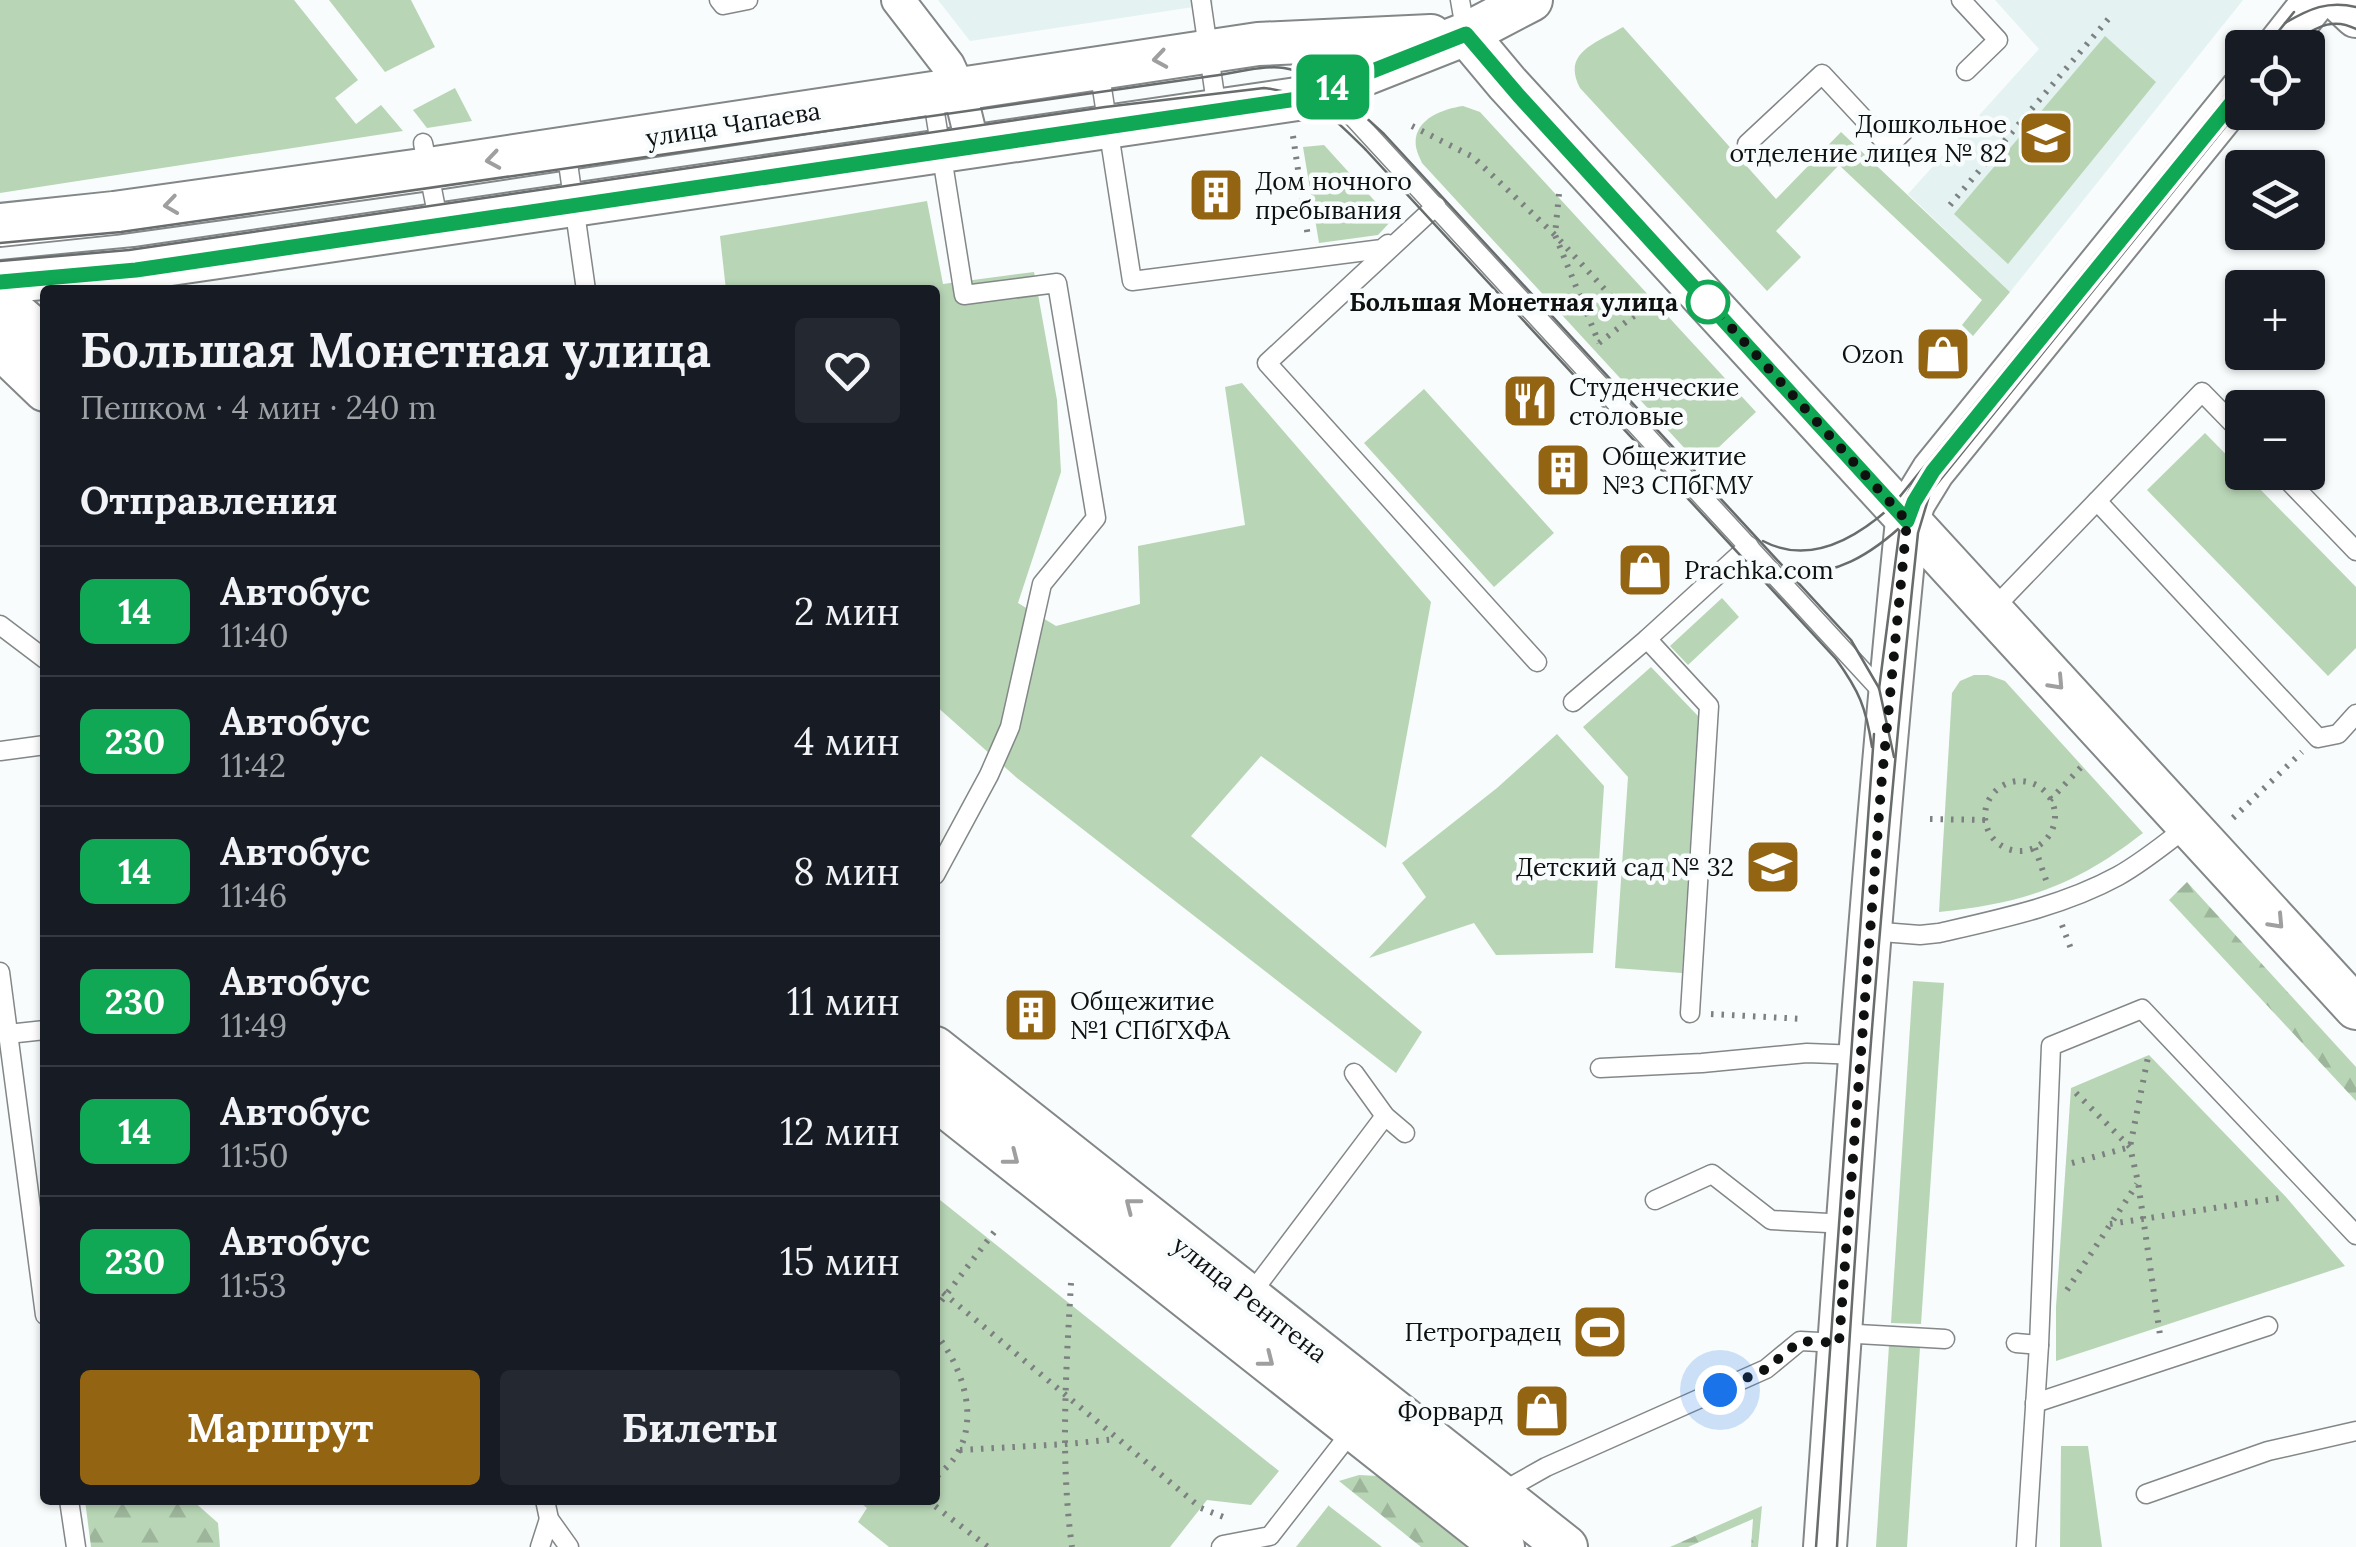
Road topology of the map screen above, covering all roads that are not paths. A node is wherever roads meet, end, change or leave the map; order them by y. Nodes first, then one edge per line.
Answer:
1 (720, 0) edge
2 (748, 0) edge
3 (898, 0) edge
4 (1201, 0) edge
5 (1531, 0) edge
6 (1962, 0) edge
7 (2316, 0) edge
8 (2339, 0) edge
9 (2356, 16) edge
10 (1463, 17) edge
11 (2292, 30) edge
12 (1290, 42) junction
13 (1208, 52) junction
14 (1099, 68) junction
15 (1966, 71) dead end
16 (1328, 89) junction
17 (946, 92) junction
18 (1217, 110) junction
19 (2225, 111) edge
20 (1108, 126) junction
21 (1904, 131) dead end
22 (1747, 144) dead end
23 (958, 148) junction
24 (566, 149) junction
25 (426, 156) junction
26 (574, 204) junction
27 (1434, 205) junction
28 (439, 224) junction
29 (0, 226) edge
30 (0, 282) edge
31 (585, 285) edge
32 (0, 300) edge
33 (40, 335) edge
34 (0, 347) edge
35 (40, 385) edge
36 (2225, 416) edge
37 (2299, 490) edge
38 (2097, 501) junction
39 (1907, 521) junction
40 (2352, 539) edge
41 (1749, 546) junction
42 (1991, 611) junction
43 (0, 625) edge
44 (1647, 639) junction
45 (40, 655) edge
46 (1536, 662) dead end
47 (1889, 699) junction
48 (1573, 702) dead end
49 (2356, 714) edge
50 (40, 746) edge
51 (0, 751) edge
52 (2188, 826) junction
53 (940, 866) edge
54 (1869, 931) junction
55 (0, 972) edge
56 (2356, 1008) edge
57 (1690, 1013) road end
58 (40, 1031) edge
59 (8, 1034) junction
60 (940, 1052) edge
61 (1860, 1055) junction
62 (1600, 1068) dead end
63 (1354, 1073) dead end
64 (940, 1102) edge
65 (1385, 1116) junction
66 (1405, 1133) dead end
67 (1656, 1200) dead end
68 (1848, 1224) junction
69 (2356, 1236) edge
70 (40, 1276) edge
71 (1236, 1312) junction
72 (2268, 1326) dead end
73 (1840, 1338) junction
74 (1944, 1339) dead end
75 (2039, 1339) junction
76 (2016, 1343) dead end
77 (2035, 1403) junction
78 (1365, 1414) junction
79 (2356, 1431) edge
80 (2146, 1494) dead end
81 (70, 1505) edge
82 (546, 1505) edge
83 (548, 1520) junction
84 (1491, 1521) edge
85 (76, 1547) edge
86 (540, 1547) edge
87 (569, 1547) edge
88 (1221, 1547) edge
89 (1566, 1547) edge
90 (1825, 1547) edge
91 (2026, 1547) edge

1 - 2 lane
3 - 17 street
4 - 13 lane
5 - 10 street, улица Чапаева
6 - 15 lane
7 - 11 street
8 - 9 street
10 - 12 street, улица Чапаева
10 - 16 street, улица Чапаева
10 - 39 street
12 - 13 street, улица Чапаева
12 - 16 lane
13 -> 14 street, улица Чапаева
13 - 18 lane
14 - 17 street, улица Чапаева
14 - 20 lane
16 - 18 street, улица Чапаева
16 - 27 lane
17 - 23 street
17 - 24 street, улица Чапаева
18 - 20 street, улица Чапаева
19 - 39 street
20 - 23 street, улица Чапаева
20 - 27 lane
21 - 22 lane
23 - 26 street, улица Чапаева
23 - 53 lane
24 -> 25 street, улица Чапаева
24 - 26 lane
25 - 28 lane
25 -> 29 street, улица Чапаева
26 - 28 street, улица Чапаева
26 - 31 lane
27 - 41 lane
27 - 46 lane
28 - 30 street, улица Чапаева
32 - 33 street
34 - 35 street
36 - 38 lane
37 - 40 lane
38 - 42 lane
38 - 49 lane
39 - 42 street
39 - 47 street
41 - 44 lane
41 - 47 lane
42 -> 52 street
43 - 45 lane
44 - 48 lane
44 - 57 lane
47 - 54 street
50 - 51 lane
52 - 54 lane
52 -> 56 street
54 - 61 street
55 - 59 lane
58 - 59 lane
59 - 70 lane
71 -> 60 street, улица Рентгена
61 - 62 lane
61 - 68 street
63 - 65 lane
64 -> 71 street, улица Рентгена
65 - 66 lane
65 - 71 lane
67 - 68 lane
68 - 73 street
69 - 75 lane
71 - 78 street, улица Рентгена
72 - 77 lane
73 - 74 lane
73 - 84 lane
73 - 90 street
75 - 76 lane
75 - 77 lane
77 - 91 lane
78 - 84 street, улица Рентгена
78 - 88 lane
79 - 80 lane
81 - 85 lane
82 - 83 lane
83 - 86 lane
83 - 87 lane
84 - 89 street, улица Рентгена

